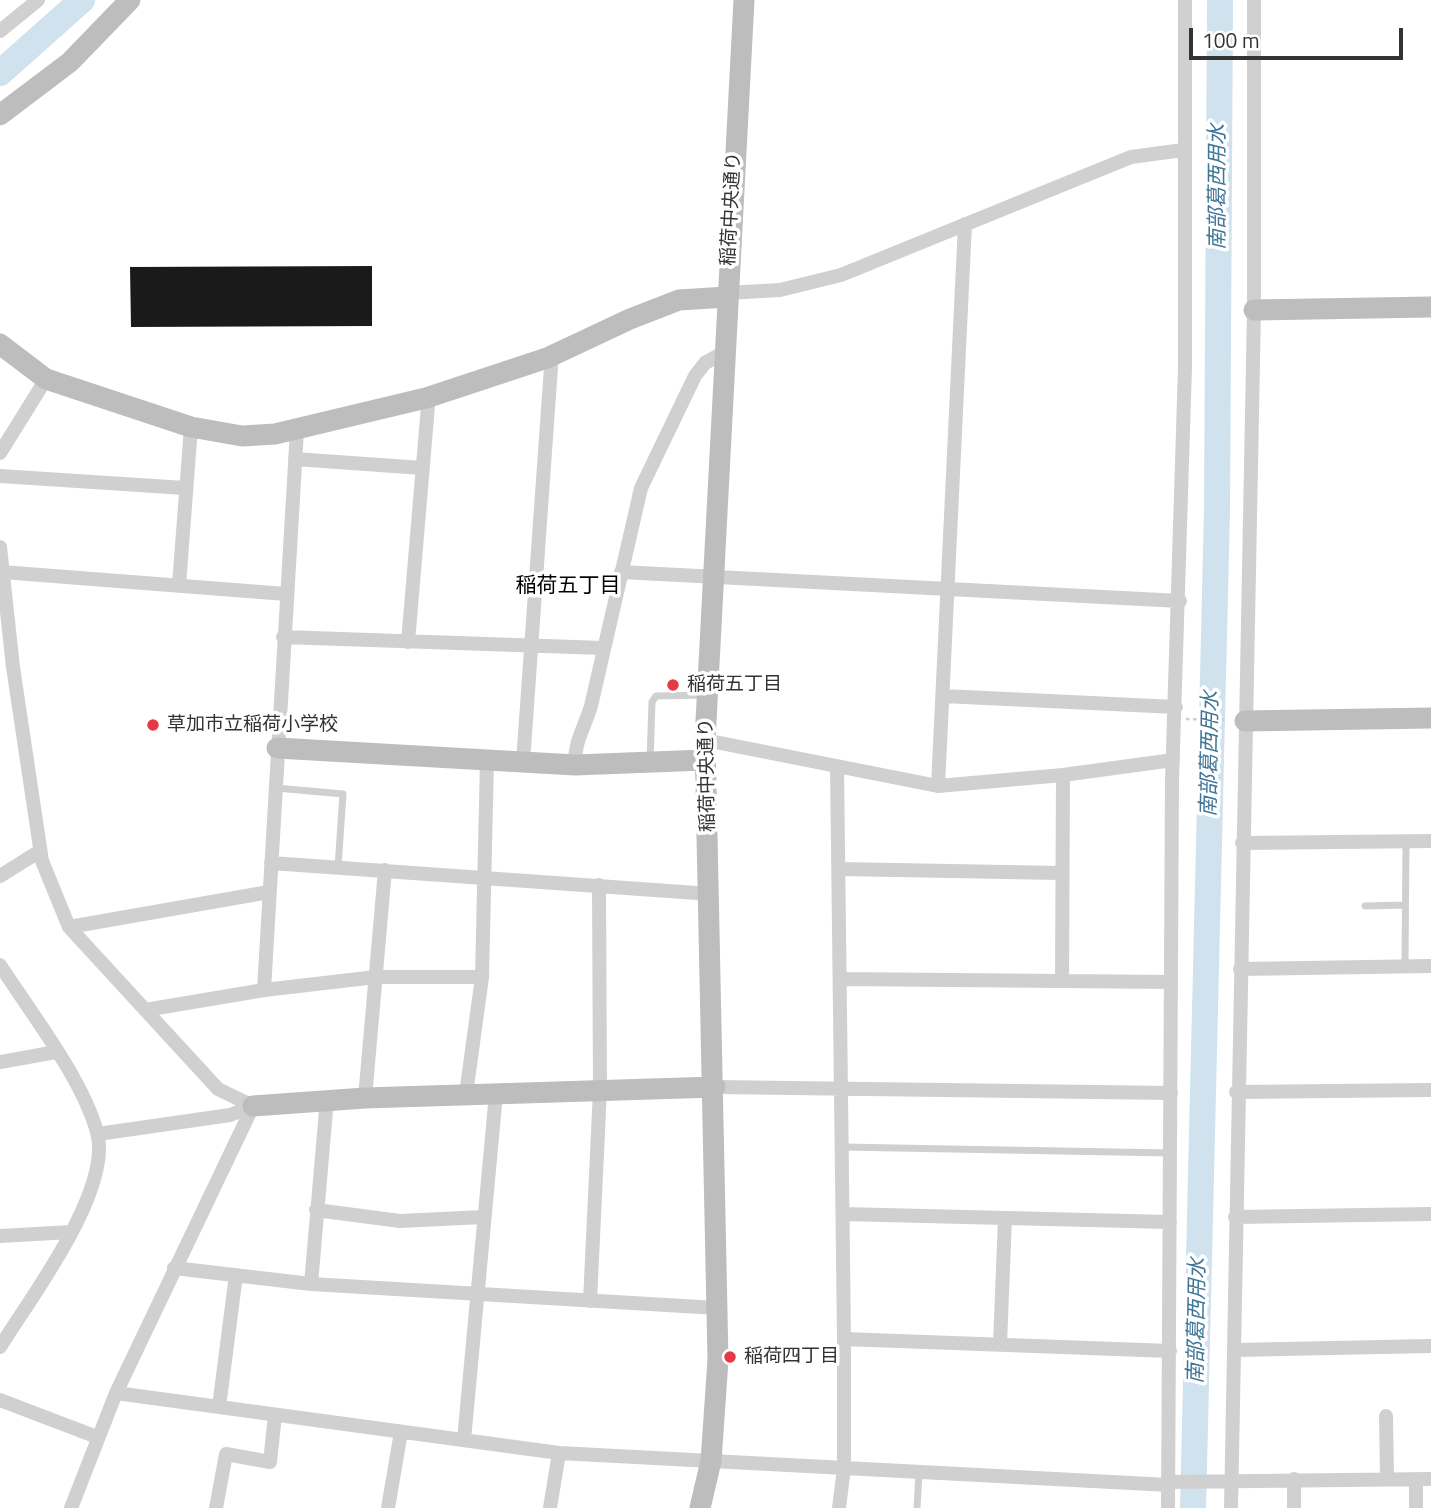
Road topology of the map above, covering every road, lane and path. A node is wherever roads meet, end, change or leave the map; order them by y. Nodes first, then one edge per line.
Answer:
1 (38, 0) edge
2 (130, 0) edge
3 (744, 0) edge
4 (1185, 0) edge
5 (1254, 0) edge
6 (0, 31) edge
7 (0, 116) edge
8 (1182, 150) junction
9 (965, 224) junction
10 (727, 295) junction
11 (1431, 307) edge
12 (1254, 310) junction
13 (0, 344) edge
14 (724, 352) junction
15 (547, 358) junction
16 (46, 379) junction
17 (426, 398) junction
18 (191, 427) junction
19 (297, 430) junction
20 (0, 453) edge
21 (295, 459) junction
22 (422, 468) junction
23 (0, 475) edge
24 (185, 488) junction
25 (0, 547) edge
26 (2, 572) junction
27 (621, 572) junction
28 (712, 577) junction
29 (179, 585) junction
30 (948, 589) junction
31 (286, 594) junction
32 (1180, 601) junction
33 (283, 637) junction
34 (408, 642) junction
35 (529, 646) junction
36 (603, 648) junction
37 (13, 667) junction
38 (0, 676) edge
39 (707, 695) junction
40 (943, 696) junction
41 (1176, 708) junction
42 (1431, 718) edge
43 (1194, 719) dead end
44 (1237, 725) junction
45 (277, 748) junction
46 (705, 750) junction
47 (486, 760) junction
48 (1174, 760) junction
49 (523, 762) junction
50 (650, 762) junction
51 (575, 765) junction
52 (837, 766) junction
53 (1063, 775) junction
54 (938, 786) junction
55 (275, 788) junction
56 (1431, 841) edge
57 (1406, 842) junction
58 (1242, 843) junction
59 (40, 851) junction
60 (271, 863) junction
61 (338, 867) junction
62 (839, 869) junction
63 (385, 870) junction
64 (1061, 873) junction
65 (0, 876) edge
66 (484, 877) junction
67 (599, 886) junction
68 (269, 892) junction
69 (711, 894) junction
70 (1405, 905) junction
71 (1365, 906) dead end
72 (69, 927) junction
73 (0, 965) edge
74 (1405, 966) junction
75 (1431, 966) edge
76 (1240, 969) junction
77 (376, 977) junction
78 (482, 977) junction
79 (841, 979) junction
80 (1062, 981) junction
81 (1171, 982) junction
82 (264, 990) junction
83 (145, 1010) junction
84 (56, 1052) junction
85 (0, 1062) edge
86 (715, 1087) junction
87 (841, 1089) junction
88 (600, 1090) junction
89 (1431, 1090) edge
90 (1237, 1092) junction
91 (1171, 1093) junction
92 (466, 1094) junction
93 (496, 1094) junction
94 (365, 1098) junction
95 (327, 1099) junction
96 (253, 1106) junction
97 (98, 1134) junction
98 (842, 1147) junction
99 (1172, 1153) junction
100 (316, 1210) junction
101 (843, 1214) junction
102 (1431, 1214) edge
103 (483, 1217) junction
104 (1235, 1217) junction
105 (1005, 1218) junction
106 (1170, 1222) junction
107 (71, 1231) junction
108 (0, 1236) edge
109 (174, 1268) junction
110 (236, 1275) junction
111 (311, 1284) junction
112 (478, 1294) junction
113 (590, 1301) junction
114 (717, 1308) junction
115 (844, 1339) junction
116 (1000, 1344) junction
117 (1431, 1346) edge
118 (0, 1347) edge
119 (1234, 1350) junction
120 (1170, 1351) junction
121 (116, 1393) junction
122 (0, 1400) edge
123 (219, 1407) junction
124 (275, 1415) junction
125 (1386, 1416) dead end
126 (401, 1432) junction
127 (97, 1437) junction
128 (464, 1440) junction
129 (558, 1453) junction
130 (711, 1461) junction
131 (844, 1468) junction
132 (919, 1472) junction
133 (1294, 1479) junction
134 (1387, 1479) junction
135 (1416, 1479) junction
136 (1431, 1479) edge
137 (1231, 1480) junction
138 (1169, 1484) junction
139 (76, 1507) edge
140 (216, 1508) edge
141 (388, 1508) edge
142 (550, 1508) edge
143 (701, 1508) edge
144 (839, 1508) edge
145 (917, 1508) edge
146 (1168, 1508) edge
147 (1231, 1508) edge
148 (1294, 1508) edge
149 (1416, 1508) edge

1 - 6 street
2 - 7 street
3 - 10 street, 稲荷中央通り
4 - 8 street
5 - 12 street
8 - 9 street
8 - 32 street
9 - 10 street
9 - 30 street
10 - 14 street, 稲荷中央通り
10 - 15 street
11 - 12 street
12 - 44 street
13 - 16 street
14 - 27 street
14 - 28 street, 稲荷中央通り
15 - 17 street
15 - 35 street
16 - 18 street
16 - 20 street
17 - 19 street
17 - 22 street
18 - 19 street
18 - 24 street
19 - 21 street
21 - 22 street
21 - 31 street
22 - 34 street
23 - 24 street
24 - 29 street
25 - 26 street
26 - 29 street
26 - 37 street
27 - 28 street
27 - 36 street
28 - 30 street
28 - 39 street, 稲荷中央通り
29 - 31 street
30 - 32 street
30 - 40 street
31 - 33 street
32 - 41 street
33 - 34 street
33 - 45 street
34 - 35 street
35 - 36 street
35 - 49 street
36 - 51 street
37 - 38 street
37 - 59 street
39 - 46 street, 稲荷中央通り
39 - 50 lane
40 - 41 street
40 - 54 street
41 - 48 street
42 - 44 street
43 - 44 path
44 - 58 street
45 - 47 street
45 - 55 street
46 - 50 street
46 - 52 street
46 - 69 street, 稲荷中央通り
47 - 49 street
47 - 66 street
48 - 53 street
48 - 81 street
49 - 51 street
50 - 51 street
52 - 54 street
52 - 62 street
53 - 54 street
53 - 64 street
55 - 60 street
55 - 61 lane
56 - 57 street
57 - 58 street
57 - 70 lane
58 - 76 street
59 - 65 street
59 - 72 street
60 - 61 street
60 - 68 street
61 - 63 street
62 - 64 street
62 - 79 street
63 - 66 street
63 - 77 street
64 - 80 street
66 - 67 street
66 - 78 street
67 - 69 street
67 - 88 street
68 - 72 street
68 - 82 street
69 - 86 street, 稲荷中央通り
70 - 71 lane
70 - 74 lane
72 - 83 street
73 - 84 street
74 - 75 street
74 - 76 street
76 - 90 street
77 - 78 street
77 - 82 street
77 - 94 street
78 - 92 street
79 - 80 street
79 - 87 street
80 - 81 street
81 - 91 street
82 - 83 street
83 - 96 street
84 - 85 street
84 - 97 street
86 - 87 street
86 - 88 street
86 - 114 street, 稲荷中央通り
87 - 91 street
87 - 98 street
88 - 93 street
88 - 113 street
89 - 90 street
90 - 104 street
91 - 99 street
92 - 93 street
92 - 94 street
93 - 103 street
94 - 95 street
95 - 96 street
95 - 100 street
96 - 97 street
96 - 109 street
97 - 107 street
98 - 99 lane
98 - 101 street
99 - 106 street
100 - 103 street
100 - 111 street
101 - 105 street
101 - 115 street
102 - 104 street
103 - 112 street
104 - 119 street
105 - 106 street
105 - 116 street
106 - 120 street
107 - 108 street
107 - 118 street
109 - 110 street
109 - 121 street
110 - 111 street
110 - 123 street
111 - 112 street
112 - 113 street
112 - 128 street
113 - 114 street
114 - 130 street, 稲荷中央通り
115 - 116 street
115 - 131 street
116 - 120 street
117 - 119 street
119 - 137 street
120 - 138 street
121 - 123 street
121 - 127 street
122 - 127 street
123 - 124 street
124 - 126 street
124 - 140 street
125 - 134 street
126 - 128 street
126 - 141 street
127 - 139 street
128 - 129 street
129 - 130 street
129 - 142 street
130 - 131 street
130 - 143 street, 稲荷中央通り
131 - 132 street
131 - 144 street
132 - 138 street
132 - 145 lane
133 - 134 street
133 - 137 street
133 - 148 street
134 - 135 street
135 - 136 street
135 - 149 street
137 - 138 street
137 - 147 street
138 - 146 street

